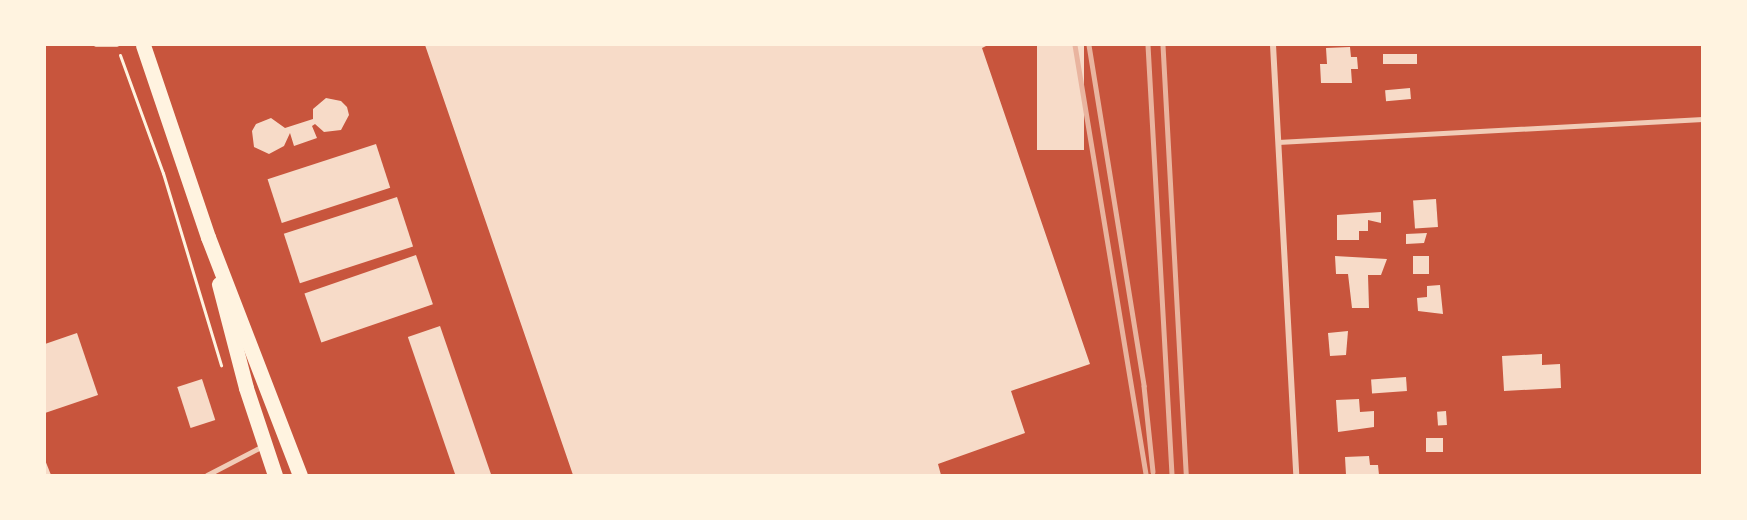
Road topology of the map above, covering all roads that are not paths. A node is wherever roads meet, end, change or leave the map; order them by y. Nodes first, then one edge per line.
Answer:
1 (96, 45) edge
2 (117, 45) edge
3 (143, 45) edge
4 (1273, 45) edge
5 (1702, 119) edge
6 (1278, 142) junction
7 (208, 237) junction
8 (265, 445) junction
9 (207, 475) edge
10 (275, 475) edge
11 (300, 475) edge
12 (1296, 475) edge

1 - 2 lane
3 - 7 main road
4 - 6 street
5 - 6 lane
6 - 12 street
7 - 8 main road
7 - 11 main road
8 - 9 lane
8 - 10 main road

